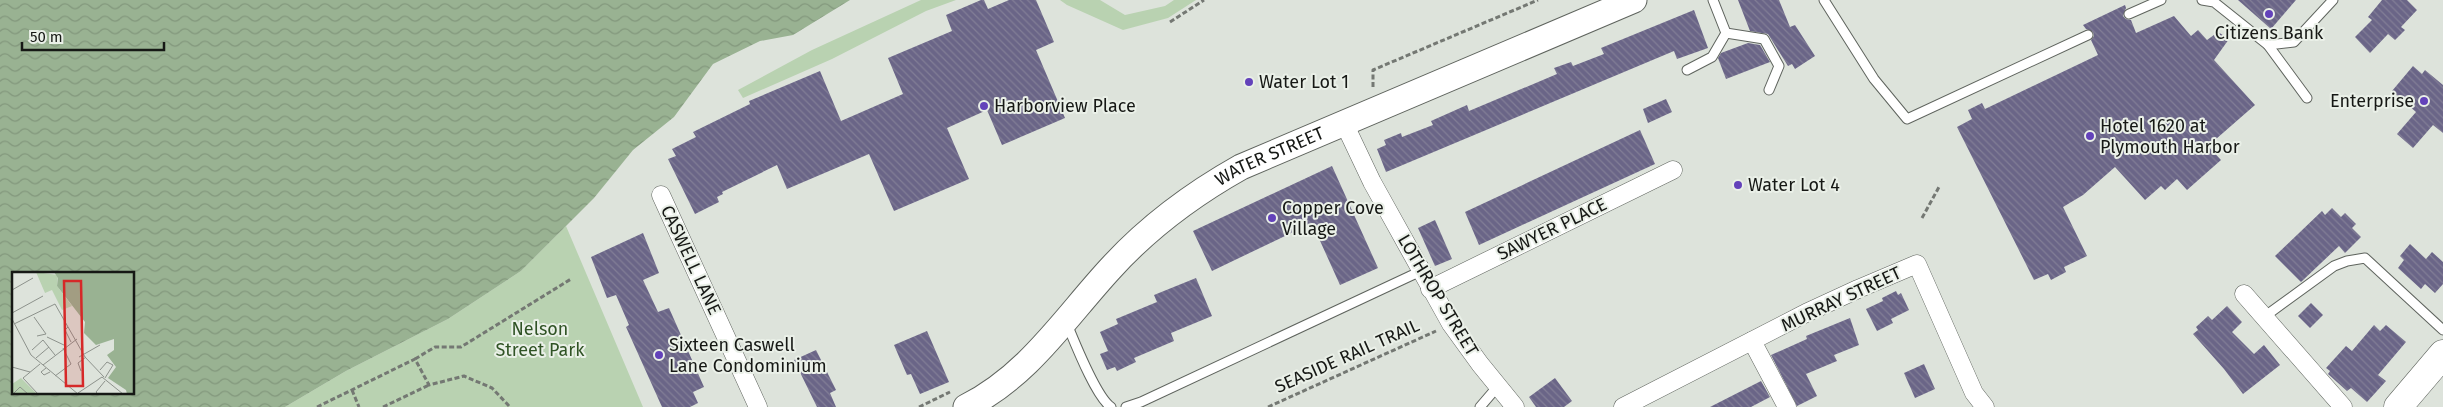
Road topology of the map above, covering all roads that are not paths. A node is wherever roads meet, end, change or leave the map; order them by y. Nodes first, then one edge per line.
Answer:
1 (1634, 0) edge
2 (1713, 0) edge
3 (1824, 0) edge
4 (2161, 0) edge
5 (2202, 0) edge
6 (2333, 0) edge
7 (2129, 14) dead end
8 (1726, 34) junction
9 (2088, 35) dead end
10 (2268, 45) junction
11 (1687, 70) dead end
12 (1769, 90) dead end
13 (2307, 98) dead end
14 (1344, 123) junction
15 (1674, 170) dead end
16 (661, 195) dead end
17 (1421, 271) junction
18 (1430, 288) junction
19 (2244, 294) dead end
20 (2264, 317) junction
21 (1066, 322) junction
22 (2443, 330) edge
23 (1752, 341) junction
24 (2443, 354) edge
25 (1498, 386) junction
26 (2405, 404) edge
27 (758, 407) edge
28 (966, 407) edge
29 (1111, 407) edge
30 (1126, 407) edge
31 (1480, 407) edge
32 (1515, 407) edge
33 (1623, 407) edge
34 (1787, 407) edge
35 (1985, 407) edge
36 (2343, 407) edge

1 - 14 main road, WATER STREET
2 - 8 lane
3 - 9 lane
4 - 7 lane
5 - 10 lane
6 - 10 lane
8 - 11 lane
8 - 12 lane
10 - 13 lane
14 - 17 street, LOTHROP STREET
14 - 21 main road, WATER STREET
15 - 18 street, SAWYER PLACE
16 - 27 street, CASWELL LANE
17 - 18 street, LOTHROP STREET
17 - 30 lane
18 - 25 street, LOTHROP STREET
19 - 20 street
20 - 22 lane
20 - 36 street
21 - 28 main road, WATER STREET
21 - 29 lane
23 - 33 street, MURRAY STREET
23 - 34 street
23 - 35 street, MURRAY STREET
24 - 26 main road
25 - 31 lane
25 - 32 street, LOTHROP STREET

